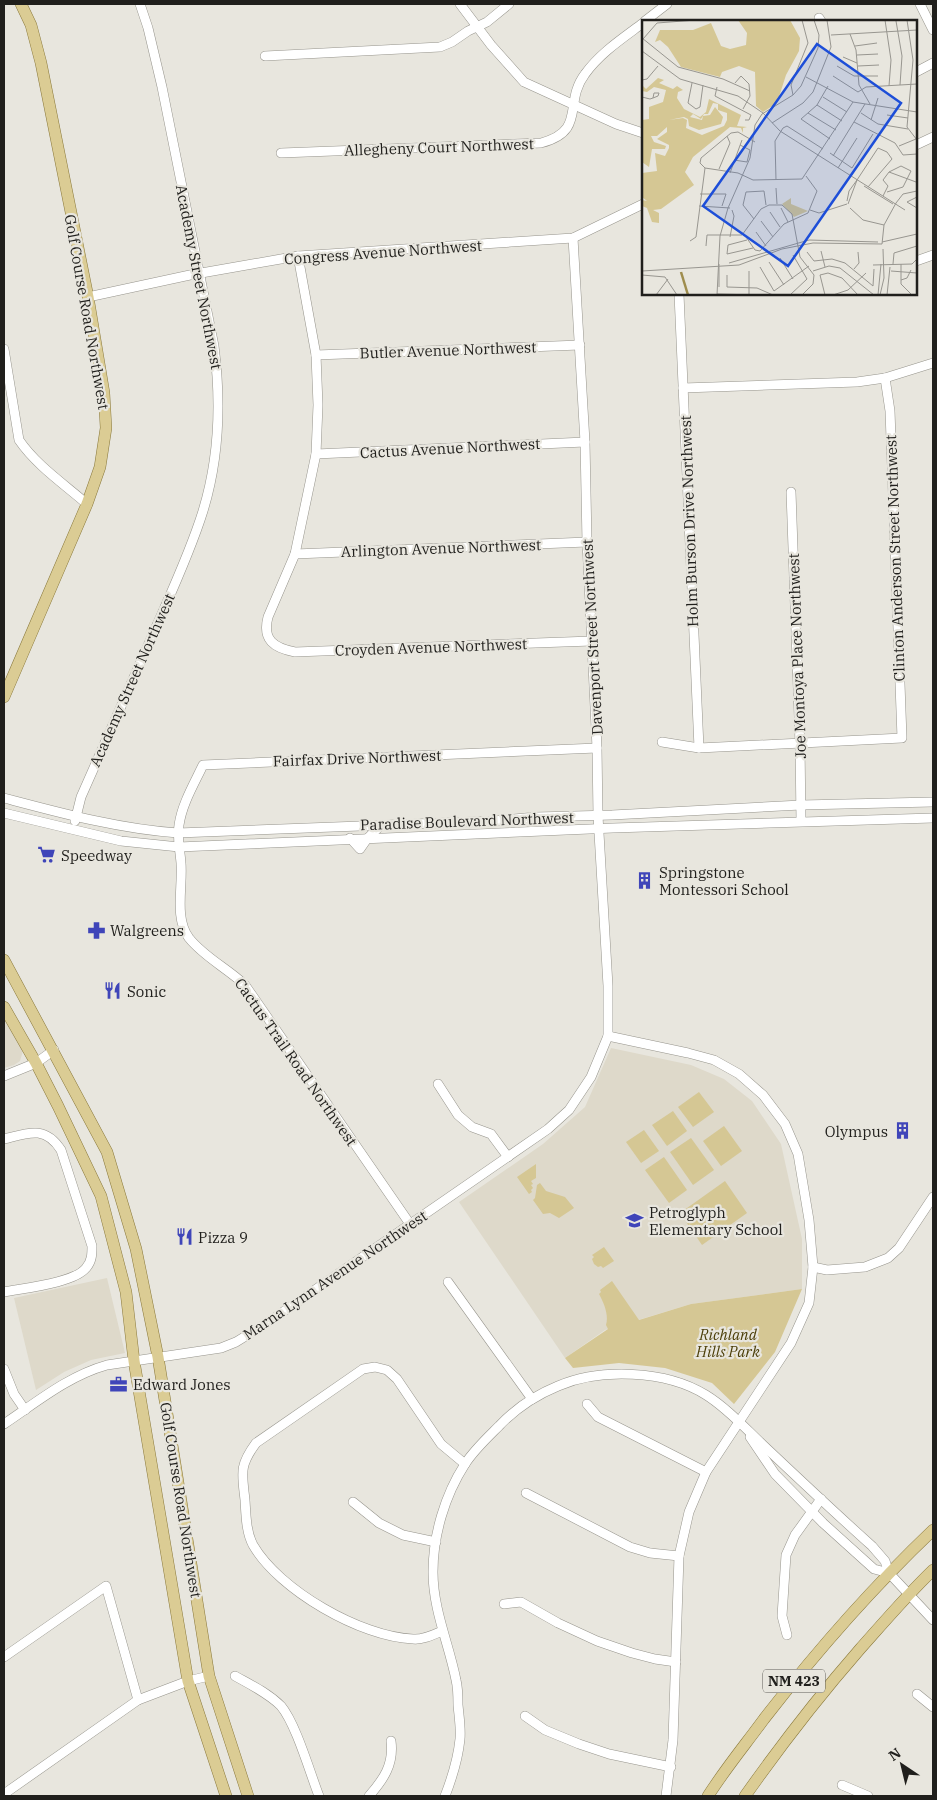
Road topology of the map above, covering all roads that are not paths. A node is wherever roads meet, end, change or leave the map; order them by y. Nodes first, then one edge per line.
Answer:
1 (21, 4) edge
2 (140, 4) edge
3 (460, 4) edge
4 (509, 4) edge
5 (667, 4) edge
6 (920, 4) edge
7 (647, 20) edge
8 (642, 24) edge
9 (477, 26) junction
10 (933, 30) edge
11 (265, 56) dead end
12 (933, 63) edge
13 (917, 71) edge
14 (573, 105) junction
15 (642, 132) edge
16 (933, 137) edge
17 (917, 145) edge
18 (281, 153) dead end
19 (642, 204) edge
20 (573, 238) junction
21 (933, 255) edge
22 (298, 256) junction
23 (917, 261) edge
24 (200, 274) junction
25 (679, 295) edge
26 (88, 297) junction
27 (580, 345) junction
28 (4, 349) edge
29 (316, 355) junction
30 (933, 363) edge
31 (885, 378) junction
32 (683, 388) junction
33 (585, 442) junction
34 (316, 454) junction
35 (791, 492) dead end
36 (87, 504) junction
37 (587, 542) junction
38 (295, 554) junction
39 (592, 641) junction
40 (4, 697) edge
41 (662, 742) dead end
42 (800, 744) junction
43 (597, 748) junction
44 (698, 748) junction
45 (4, 798) edge
46 (933, 802) edge
47 (801, 805) junction
48 (4, 813) edge
49 (598, 816) junction
50 (76, 817) junction
51 (536, 817) junction
52 (933, 818) edge
53 (801, 821) junction
54 (381, 825) junction
55 (339, 827) junction
56 (73, 829) junction
57 (280, 829) junction
58 (599, 829) junction
59 (178, 833) junction
60 (496, 834) junction
61 (367, 839) junction
62 (352, 840) junction
63 (299, 842) junction
64 (179, 847) junction
65 (4, 960) edge
66 (4, 1007) edge
67 (608, 1036) junction
68 (54, 1050) junction
69 (36, 1063) junction
70 (4, 1076) edge
71 (438, 1084) dead end
72 (4, 1138) edge
73 (508, 1157) junction
74 (933, 1197) edge
75 (410, 1224) junction
76 (813, 1267) junction
77 (448, 1282) dead end
78 (4, 1292) edge
79 (158, 1357) junction
80 (134, 1361) junction
81 (4, 1370) edge
82 (532, 1399) junction
83 (587, 1404) dead end
84 (25, 1410) junction
85 (739, 1423) junction
86 (4, 1424) edge
87 (465, 1464) junction
88 (706, 1472) junction
89 (526, 1493) dead end
90 (821, 1499) junction
91 (353, 1502) dead end
92 (812, 1512) junction
93 (933, 1530) edge
94 (436, 1542) junction
95 (679, 1556) junction
96 (933, 1570) edge
97 (889, 1574) junction
98 (908, 1595) junction
99 (504, 1604) dead end
100 (933, 1620) edge
101 (442, 1631) junction
102 (787, 1635) dead end
103 (4, 1657) edge
104 (676, 1662) junction
105 (209, 1676) junction
106 (236, 1676) dead end
107 (188, 1681) junction
108 (917, 1694) dead end
109 (138, 1700) junction
110 (933, 1707) edge
111 (525, 1716) dead end
112 (391, 1741) dead end
113 (671, 1766) junction
114 (842, 1785) dead end
115 (4, 1794) edge
116 (448, 1795) edge
117 (226, 1796) edge
118 (248, 1796) edge
119 (319, 1796) edge
120 (369, 1796) edge
121 (666, 1796) edge
122 (708, 1796) edge
123 (745, 1796) edge
124 (868, 1796) edge

1 - 26 main road, Golf Course Road Northwest
2 - 24 street, Academy Street Northwest
3 - 9 street
4 - 9 street
5 - 7 street, Allegheny Court Northwest
6 - 10 street
8 - 14 street, Allegheny Court Northwest
9 - 11 street
9 - 14 street
12 - 13 street
14 - 15 street
14 - 18 street, Allegheny Court Northwest
16 - 17 street
19 - 20 street, Congress Avenue Northwest
20 - 22 street, Congress Avenue Northwest
20 - 27 street, Davenport Street Northwest
21 - 23 street
22 - 24 street, Congress Avenue Northwest
22 - 29 street
24 - 26 street, Congress Avenue Northwest
24 - 50 street, Academy Street Northwest
25 - 32 street, Holm Burson Drive Northwest
26 - 36 main road, Golf Course Road Northwest
27 - 29 street, Butler Avenue Northwest
27 - 33 street, Davenport Street Northwest
28 - 36 street
29 - 34 street
30 - 31 street
31 - 32 street
31 - 42 street, Clinton Anderson Street Northwest
32 - 44 street, Holm Burson Drive Northwest
33 - 34 street, Cactus Avenue Northwest
33 - 37 street, Davenport Street Northwest
34 - 38 street
35 - 42 street, Joe Montoya Place Northwest
36 - 40 main road, Golf Course Road Northwest
37 - 38 street, Arlington Avenue Northwest
37 - 39 street, Davenport Street Northwest
38 - 39 street, Croyden Avenue Northwest
39 - 43 street, Davenport Street Northwest
41 - 44 street
42 - 44 street
42 - 47 street, Joe Montoya Place Northwest
43 - 49 street, Davenport Street Northwest
43 - 59 street, Fairfax Drive Northwest
45 - 50 street, Paradise Boulevard Northwest
46 - 47 street, Paradise Boulevard Northwest
47 - 49 street, Paradise Boulevard Northwest
47 - 53 street, Joe Montoya Place Northwest
48 - 56 street, Paradise Boulevard Northwest
49 - 51 street, Paradise Boulevard Northwest
49 - 58 street, Davenport Street Northwest
50 - 56 street, Academy Street Northwest
50 - 59 street, Paradise Boulevard Northwest
51 - 54 street, Paradise Boulevard Northwest
51 - 60 street
52 - 53 street, Paradise Boulevard Northwest
53 - 58 street, Paradise Boulevard Northwest
54 - 55 street, Paradise Boulevard Northwest
54 - 61 street
55 - 57 street, Paradise Boulevard Northwest
55 - 62 street
56 - 64 street, Paradise Boulevard Northwest
57 - 59 street, Paradise Boulevard Northwest
57 - 63 street
58 - 60 street, Paradise Boulevard Northwest
58 - 67 street, Davenport Street Northwest
59 - 64 street, Fairfax Drive Northwest
60 - 61 street, Paradise Boulevard Northwest
61 - 62 street, Paradise Boulevard Northwest
62 - 63 street, Paradise Boulevard Northwest
63 - 64 street, Paradise Boulevard Northwest
64 - 75 street, Cactus Trail Road Northwest
65 - 68 main road, Golf Course Road Northwest
66 - 69 main road, Golf Course Road Northwest
67 - 73 street, Marna Lynn Avenue Northwest
67 - 76 street
68 - 69 street
68 - 79 main road, Golf Course Road Northwest
69 - 70 street
69 - 80 main road, Golf Course Road Northwest
71 - 73 street
72 - 78 street
73 - 75 street, Marna Lynn Avenue Northwest
74 - 76 street
75 - 79 street, Marna Lynn Avenue Northwest
76 - 85 street
77 - 82 street
79 - 80 street, Marna Lynn Avenue Northwest
79 - 105 main road, Golf Course Road Northwest
80 - 84 street, Marna Lynn Avenue Northwest
80 - 107 main road, Golf Course Road Northwest
81 - 84 street
82 - 85 street
82 - 87 street
83 - 88 street
84 - 86 street, Marna Lynn Avenue Northwest
85 - 88 street
85 - 90 street
85 - 92 street
87 - 94 street
87 - 101 street
88 - 95 street
89 - 95 street
90 - 92 street
90 - 97 street
91 - 94 street
92 - 97 street
92 - 102 street
93 - 97 main road, NM 423
94 - 101 street
95 - 104 street
96 - 98 main road, NM 423
97 - 98 street
97 - 122 main road, NM 423
98 - 100 street
98 - 123 main road, NM 423
99 - 104 street
101 - 116 street
103 - 109 street
104 - 113 street
105 - 107 street
105 - 118 main road, Golf Course Road Northwest
106 - 119 street
107 - 109 street
107 - 117 main road, Golf Course Road Northwest
108 - 110 street
109 - 115 street
111 - 113 street
112 - 120 street
113 - 121 street
114 - 124 street

